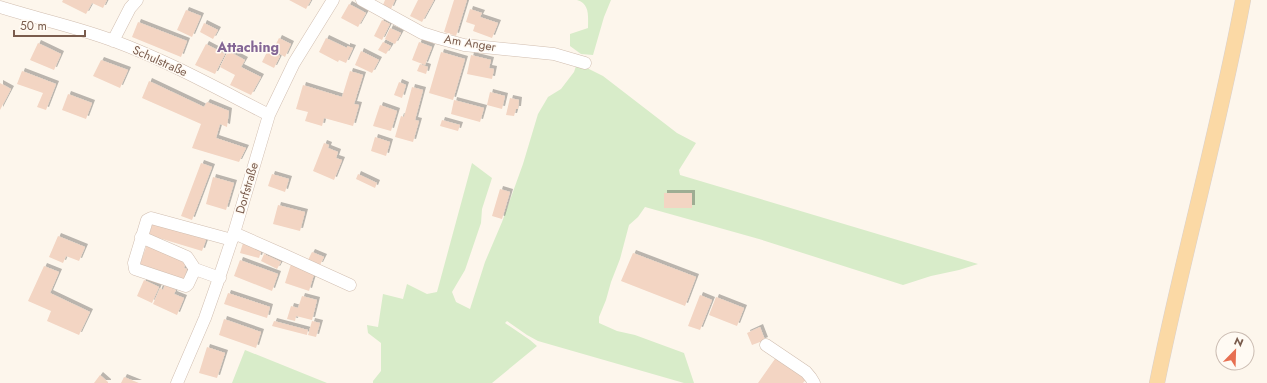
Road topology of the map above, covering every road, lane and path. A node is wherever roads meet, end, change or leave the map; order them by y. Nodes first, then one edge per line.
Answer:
1 (137, 0) edge
2 (333, 0) edge
3 (362, 0) edge
4 (1243, 0) edge
5 (0, 7) edge
6 (113, 41) junction
7 (585, 63) dead end
8 (268, 115) junction
9 (233, 236) junction
10 (141, 237) junction
11 (196, 269) junction
12 (220, 278) junction
13 (350, 285) dead end
14 (766, 345) dead end
15 (177, 383) edge
16 (814, 383) edge
17 (1157, 383) edge

1 - 6 street
2 - 8 street, Dorfstraße
3 - 7 street, Am Anger
4 - 17 main road
5 - 6 street, Schulstraße
6 - 8 street, Schulstraße
8 - 9 street, Dorfstraße
9 - 10 street
9 - 12 street, Dorfstraße
9 - 13 street
10 - 11 street
10 - 11 street
11 - 12 street
12 - 15 street, Dorfstraße
14 - 16 street

